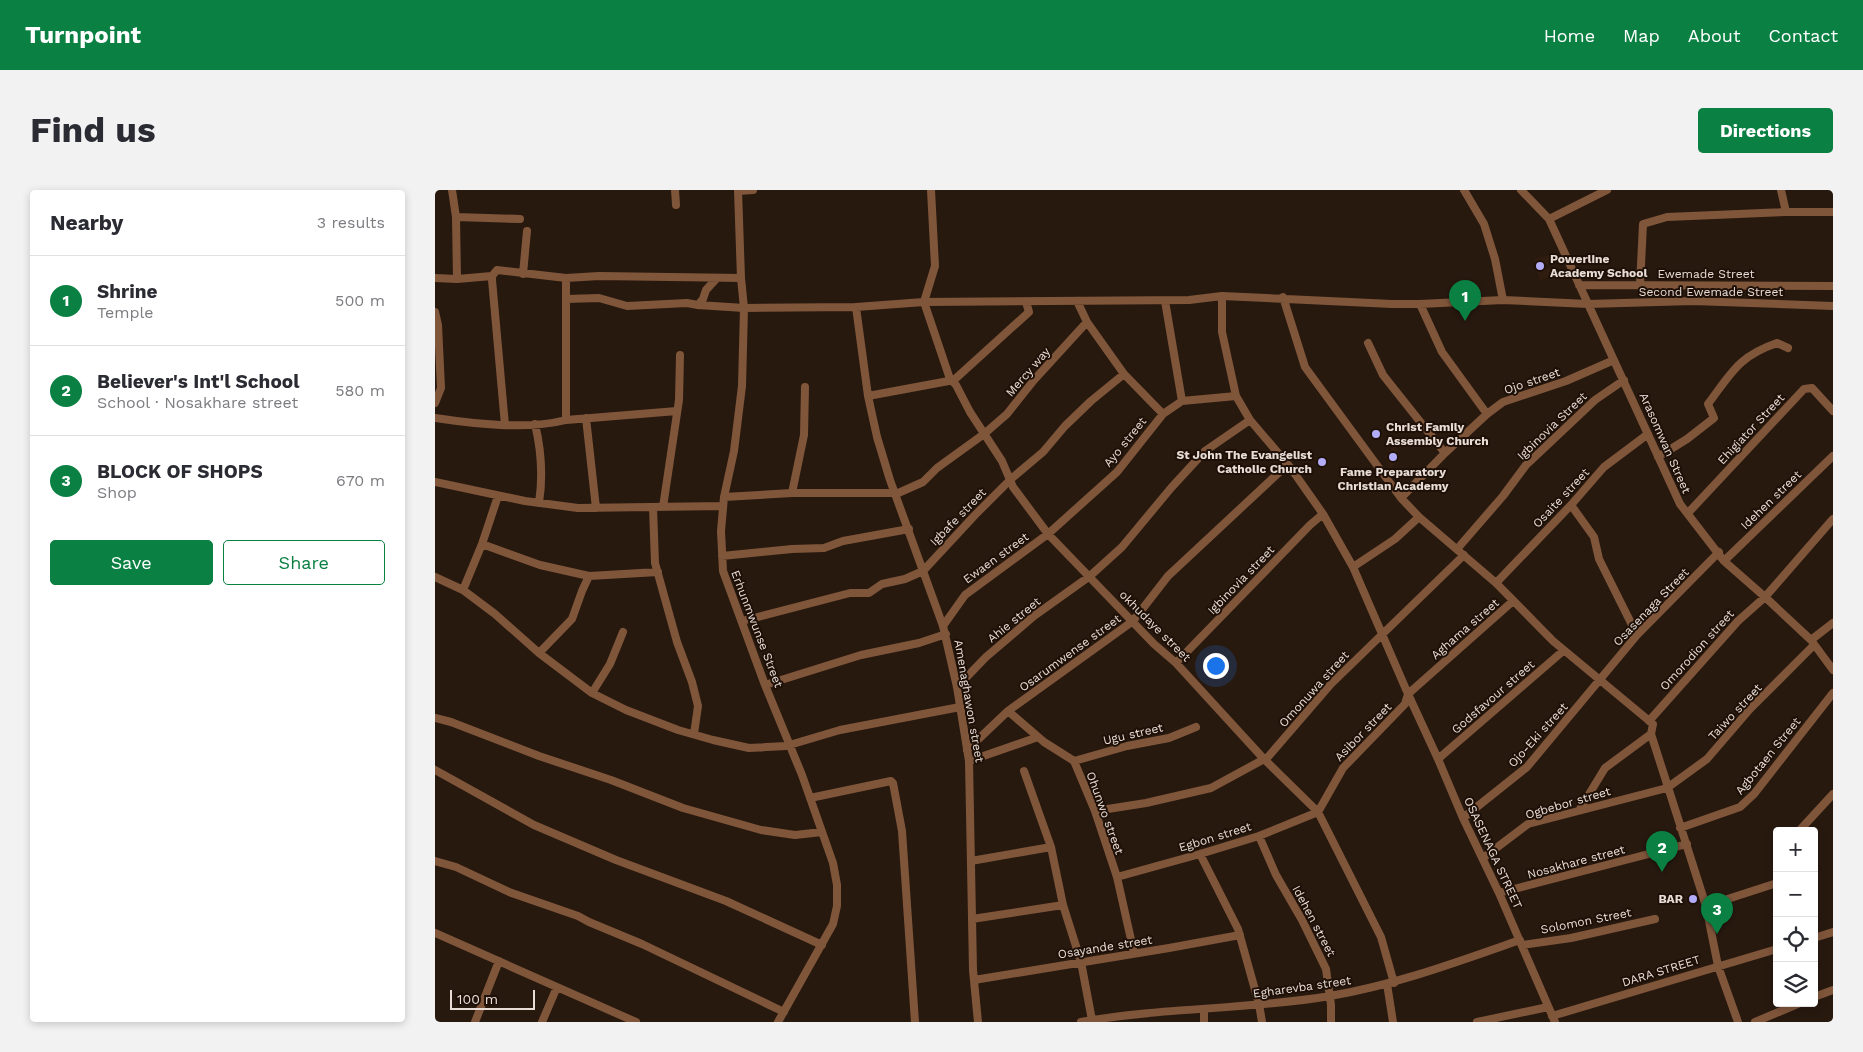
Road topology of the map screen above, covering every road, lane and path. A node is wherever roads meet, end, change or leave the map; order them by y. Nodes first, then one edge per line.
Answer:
1 (452, 190) edge
2 (675, 190) edge
3 (753, 190) edge
4 (931, 190) edge
5 (1464, 190) edge
6 (1521, 190) edge
7 (1607, 190) edge
8 (1781, 190) edge
9 (738, 191) edge
10 (676, 205) dead end
11 (1786, 212) junction
12 (1833, 212) edge
13 (456, 217) junction
14 (1549, 219) junction
15 (520, 220) dead end
16 (527, 231) dead end
17 (523, 274) junction
18 (492, 276) junction
19 (435, 278) edge
20 (566, 278) junction
21 (717, 278) junction
22 (741, 278) junction
23 (457, 279) junction
24 (1579, 285) junction
25 (1640, 285) junction
26 (1833, 286) edge
27 (1222, 296) junction
28 (1283, 297) junction
29 (566, 299) junction
30 (1503, 300) junction
31 (1077, 301) junction
32 (1165, 301) junction
33 (925, 302) junction
34 (1026, 302) junction
35 (1420, 304) junction
36 (1588, 304) junction
37 (698, 305) junction
38 (1833, 306) edge
39 (856, 307) junction
40 (744, 308) junction
41 (435, 312) edge
42 (1087, 322) junction
43 (1368, 343) dead end
44 (1788, 348) dead end
45 (679, 355) dead end
46 (1614, 360) junction
47 (1124, 374) junction
48 (950, 379) junction
49 (1624, 380) junction
50 (805, 387) dead end
51 (868, 396) junction
52 (1236, 396) junction
53 (1183, 401) junction
54 (435, 403) edge
55 (677, 411) junction
56 (1833, 411) edge
57 (1163, 414) junction
58 (1487, 414) junction
59 (435, 418) edge
60 (586, 418) junction
61 (566, 420) junction
62 (1250, 420) junction
63 (535, 424) junction
64 (505, 425) junction
65 (984, 434) junction
66 (1648, 434) junction
67 (1445, 453) junction
68 (1658, 456) junction
69 (1833, 456) edge
70 (1287, 464) junction
71 (1011, 479) junction
72 (435, 482) edge
73 (792, 493) junction
74 (896, 494) junction
75 (498, 496) junction
76 (724, 497) junction
77 (1401, 498) junction
78 (539, 503) junction
79 (1571, 505) junction
80 (723, 506) junction
81 (653, 507) junction
82 (663, 507) junction
83 (596, 508) junction
84 (1323, 514) junction
85 (1688, 514) junction
86 (1419, 517) junction
87 (1833, 519) edge
88 (909, 529) junction
89 (1047, 534) junction
90 (483, 544) junction
91 (1457, 548) junction
92 (1719, 552) junction
93 (1464, 555) junction
94 (722, 556) junction
95 (1725, 561) junction
96 (1353, 567) junction
97 (923, 571) junction
98 (658, 572) junction
99 (589, 576) junction
100 (1090, 576) junction
101 (435, 578) edge
102 (1496, 583) junction
103 (463, 590) junction
104 (1765, 597) junction
105 (1513, 601) junction
106 (742, 621) junction
107 (1133, 621) junction
108 (1833, 623) edge
109 (943, 626) junction
110 (623, 632) dead end
111 (946, 634) junction
112 (1382, 634) junction
113 (1637, 635) junction
114 (1813, 643) junction
115 (1563, 651) junction
116 (539, 653) junction
117 (1176, 662) junction
118 (1833, 670) edge
119 (1431, 673) joint
120 (1601, 680) junction
121 (765, 685) junction
122 (957, 687) junction
123 (592, 693) junction
124 (1833, 693) edge
125 (1408, 694) junction
126 (960, 707) junction
127 (1008, 710) junction
128 (435, 718) edge
129 (1649, 721) junction
130 (1196, 727) dead end
131 (694, 734) junction
132 (1651, 734) junction
133 (1038, 737) junction
134 (791, 745) junction
135 (967, 750) junction
136 (1263, 758) junction
137 (1439, 759) junction
138 (969, 761) junction
139 (1074, 761) junction
140 (435, 770) edge
141 (1024, 772) dead end
142 (1667, 788) junction
143 (1833, 794) edge
144 (810, 798) junction
145 (1580, 810) junction
146 (1095, 811) junction
147 (1318, 812) junction
148 (1463, 818) junction
149 (1803, 827) edge
150 (1680, 828) junction
151 (822, 832) junction
152 (1259, 836) junction
153 (1687, 844) junction
154 (1051, 847) junction
155 (1200, 854) junction
156 (1483, 858) junction
157 (435, 861) edge
158 (971, 861) junction
159 (1117, 877) junction
160 (1773, 884) edge
161 (1499, 893) junction
162 (1063, 905) junction
163 (1706, 906) junction
164 (972, 919) junction
165 (1655, 919) dead end
166 (1833, 932) edge
167 (435, 933) edge
168 (1240, 934) junction
169 (1818, 937) edge
170 (1521, 943) junction
171 (822, 945) junction
172 (1773, 950) edge
173 (1134, 953) junction
174 (499, 961) junction
175 (1081, 962) junction
176 (1718, 966) junction
177 (974, 980) junction
178 (1391, 984) junction
179 (557, 987) junction
180 (1833, 990) edge
181 (1330, 996) junction
182 (1818, 996) edge
183 (1259, 1004) junction
184 (1548, 1007) junction
185 (1791, 1007) edge
186 (1205, 1010) junction
187 (784, 1012) junction
188 (621, 1019) edge
189 (1553, 1019) edge
190 (1092, 1020) junction
191 (475, 1022) edge
192 (542, 1022) edge
193 (636, 1022) edge
194 (778, 1022) edge
195 (915, 1022) edge
196 (977, 1022) edge
197 (1081, 1022) edge
198 (1204, 1022) edge
199 (1262, 1022) edge
200 (1331, 1022) edge
201 (1393, 1022) edge
202 (1480, 1022) edge
203 (1739, 1022) edge
204 (1755, 1022) edge

1 - 13 street
2 - 10 street
3 - 9 street
4 - 33 street
5 - 30 street
6 - 14 street, Arasomwan Street
7 - 14 street
8 - 11 street
9 - 22 street, Erhunmwunse Street
11 - 12 street
11 - 25 street
13 - 15 street
13 - 23 street
14 - 24 street, Arasomwan Street
16 - 17 street
17 - 18 street
17 - 20 street
18 - 23 street
18 - 64 street
19 - 23 street
20 - 21 street
20 - 29 street
21 - 22 street
21 - 37 street
22 - 40 street, Erhunmwunse Street
24 - 25 street, Ewemade Street
24 - 36 street, Arasomwan Street
25 - 26 street, Ewemade Street
27 - 28 street, Second Ewemade Street
27 - 32 street, Second Ewemade Street
27 - 52 street
28 - 35 street, Second Ewemade Street
28 - 77 street
29 - 37 street, Second Ewemade Street
29 - 61 street
30 - 35 street, Second Ewemade Street
30 - 36 street, Second Ewemade Street
31 - 32 street, Second Ewemade Street
31 - 34 street, Second Ewemade Street
31 - 42 street
32 - 53 street
33 - 34 street, Second Ewemade Street
33 - 39 street, Second Ewemade Street
33 - 48 street, okhudaye street
34 - 48 street
35 - 58 street
36 - 38 street, Second Ewemade Street
36 - 46 street, Arasomwan Street
37 - 40 street, Second Ewemade Street
39 - 40 street, Second Ewemade Street
39 - 51 street, Amenaghawon street
40 - 76 street, Erhunmwunse Street
41 - 54 street
42 - 47 street
42 - 65 street, Mercy way
43 - 67 street
44 - 68 street
45 - 55 street
46 - 49 street, Arasomwan Street
46 - 58 street, Ojo street
47 - 57 street
47 - 71 street, Igbafe street
48 - 51 street
48 - 65 street, okhudaye street
49 - 66 street, Arasomwan Street
49 - 91 street, Igbinovia Street
50 - 73 street
51 - 74 street, Amenaghawon street
52 - 53 street, Ayo street
52 - 62 street
53 - 57 street, Ayo street
55 - 60 street
55 - 82 street
56 - 85 street, Ehigiator Street
57 - 89 street, Ayo street
58 - 67 street, Ojo street
59 - 64 street
60 - 61 street
60 - 83 street
61 - 63 street
62 - 70 street
62 - 100 street, Ahie street
63 - 64 street
63 - 78 street
65 - 71 street, okhudaye street
65 - 74 street, Mercy way
66 - 68 street, Arasomwan Street
66 - 79 street, Osaite street
67 - 77 street, Ojo street
68 - 85 street, Arasomwan Street
69 - 95 street, Idehen street
70 - 84 street
70 - 107 street, Osarumwense street
71 - 89 street, okhudaye street
71 - 97 street, Igbafe street
72 - 75 street
73 - 74 street
73 - 76 street
74 - 88 street, Amenaghawon street
75 - 78 street
75 - 90 street
76 - 80 street, Erhunmwunse Street
77 - 86 street
78 - 83 street
79 - 102 street, Osaite street
79 - 113 street
80 - 82 street
80 - 94 street, Erhunmwunse Street
81 - 82 street
81 - 83 street
81 - 98 street
84 - 96 street, OSASENAGA STREET
84 - 117 street, Igbinovia street
85 - 92 street, Arasomwan Street
86 - 91 street
86 - 96 street
87 - 104 street
88 - 94 street
88 - 97 street, Amenaghawon street
89 - 100 street, okhudaye street
89 - 109 street, Ewaen street
90 - 99 street
90 - 103 street
91 - 93 street
92 - 95 street, Arasomwan Street
92 - 113 street, Osasenaga Street
93 - 102 street
93 - 112 street, Omonuwa street
94 - 106 street, Erhunmwunse Street
95 - 104 street, Arasomwan Street
96 - 112 street, OSASENAGA STREET
97 - 106 street
97 - 109 street, Amenaghawon street
98 - 99 street
98 - 131 street
99 - 116 street
100 - 107 street, okhudaye street
100 - 122 street, Ahie street
101 - 103 street
102 - 105 street
103 - 116 street
104 - 114 street, Arasomwan Street
104 - 129 street, Omorodion street
105 - 115 street
105 - 119 street, Aghama street
106 - 121 street, Erhunmwunse Street
107 - 117 street, okhudaye street
107 - 127 street, Osarumwense street
108 - 114 street, Taiwo street
109 - 111 street, Amenaghawon street
110 - 123 street
111 - 121 street
111 - 122 street, Amenaghawon street
112 - 125 street, OSASENAGA STREET
112 - 136 street, Omonuwa street
113 - 120 street, Osasenaga Street
114 - 118 street, Arasomwan Street
114 - 142 street, Taiwo street
115 - 120 street
115 - 137 street, Godsfavour street
116 - 123 street
117 - 136 street, okhudaye street
119 - 125 street, Asibor street
120 - 129 street
120 - 148 street, Ojo-Eki street
121 - 134 street, Erhunmwunse Street
122 - 126 street, Amenaghawon street
123 - 131 street
124 - 150 street, Agbotaen Street
125 - 137 street, OSASENAGA STREET
125 - 147 street, Asibor street
126 - 134 street
126 - 135 street, Amenaghawon street
127 - 133 street, Ohunwo street
127 - 135 street, Osarumwense street
128 - 151 street
129 - 132 street
130 - 139 street, Ugu street
131 - 134 street
132 - 142 street
132 - 145 street
133 - 138 street
133 - 139 street, Ohunwo street
134 - 144 street, Erhunmwunse Street
135 - 138 street, Amenaghawon street
136 - 146 street, Omonuwa street
136 - 147 street, okhudaye street
137 - 148 street, OSASENAGA STREET
138 - 158 street, Amenaghawon street
139 - 146 street, Ohunwo street
140 - 171 street
141 - 154 street
142 - 145 street, Ogbebor street
142 - 150 street
143 - 149 street
144 - 151 street, Erhunmwunse Street
144 - 195 street
145 - 156 street, Ogbebor street
146 - 159 street, Ohunwo street
147 - 152 street, Egbon street
147 - 178 street, okhudaye street
148 - 156 street, OSASENAGA STREET
150 - 153 street
151 - 171 street, Erhunmwunse Street
152 - 155 street, Egbon street
152 - 181 street, Idehen street
153 - 161 street, Nosakhare street
153 - 163 street
154 - 158 street
154 - 162 street
155 - 159 street, Egbon street
155 - 168 street
156 - 161 street, OSASENAGA STREET
157 - 187 street
158 - 164 street, Amenaghawon street
159 - 173 street, Ohunwo street
160 - 163 street
161 - 170 street, OSASENAGA STREET
162 - 164 street
162 - 175 street
163 - 176 street
164 - 177 street, Amenaghawon street
165 - 170 street, Solomon Street
166 - 169 street
167 - 174 street
168 - 173 street, Osayande street
168 - 183 street
170 - 178 street, Egharevba street
170 - 184 street, OSASENAGA STREET
171 - 187 street, Erhunmwunse Street
172 - 176 street, DARA STREET
173 - 175 street, Osayande street
174 - 179 street
174 - 191 street
175 - 177 street, Osayande street
175 - 190 street
176 - 189 street, DARA STREET
176 - 203 street
177 - 196 street, Amenaghawon street
178 - 181 street, Egharevba street
178 - 201 street, okhudaye street
179 - 188 street
179 - 192 street
180 - 182 street
181 - 183 street, Egharevba street
181 - 200 street, Idehen street
183 - 186 street, Egharevba street
183 - 199 street
184 - 189 street, OSASENAGA STREET
184 - 202 street
185 - 204 street
186 - 190 street, Egharevba street
186 - 198 street
187 - 194 street, Erhunmwunse Street
188 - 193 street
190 - 197 street, Egharevba street

